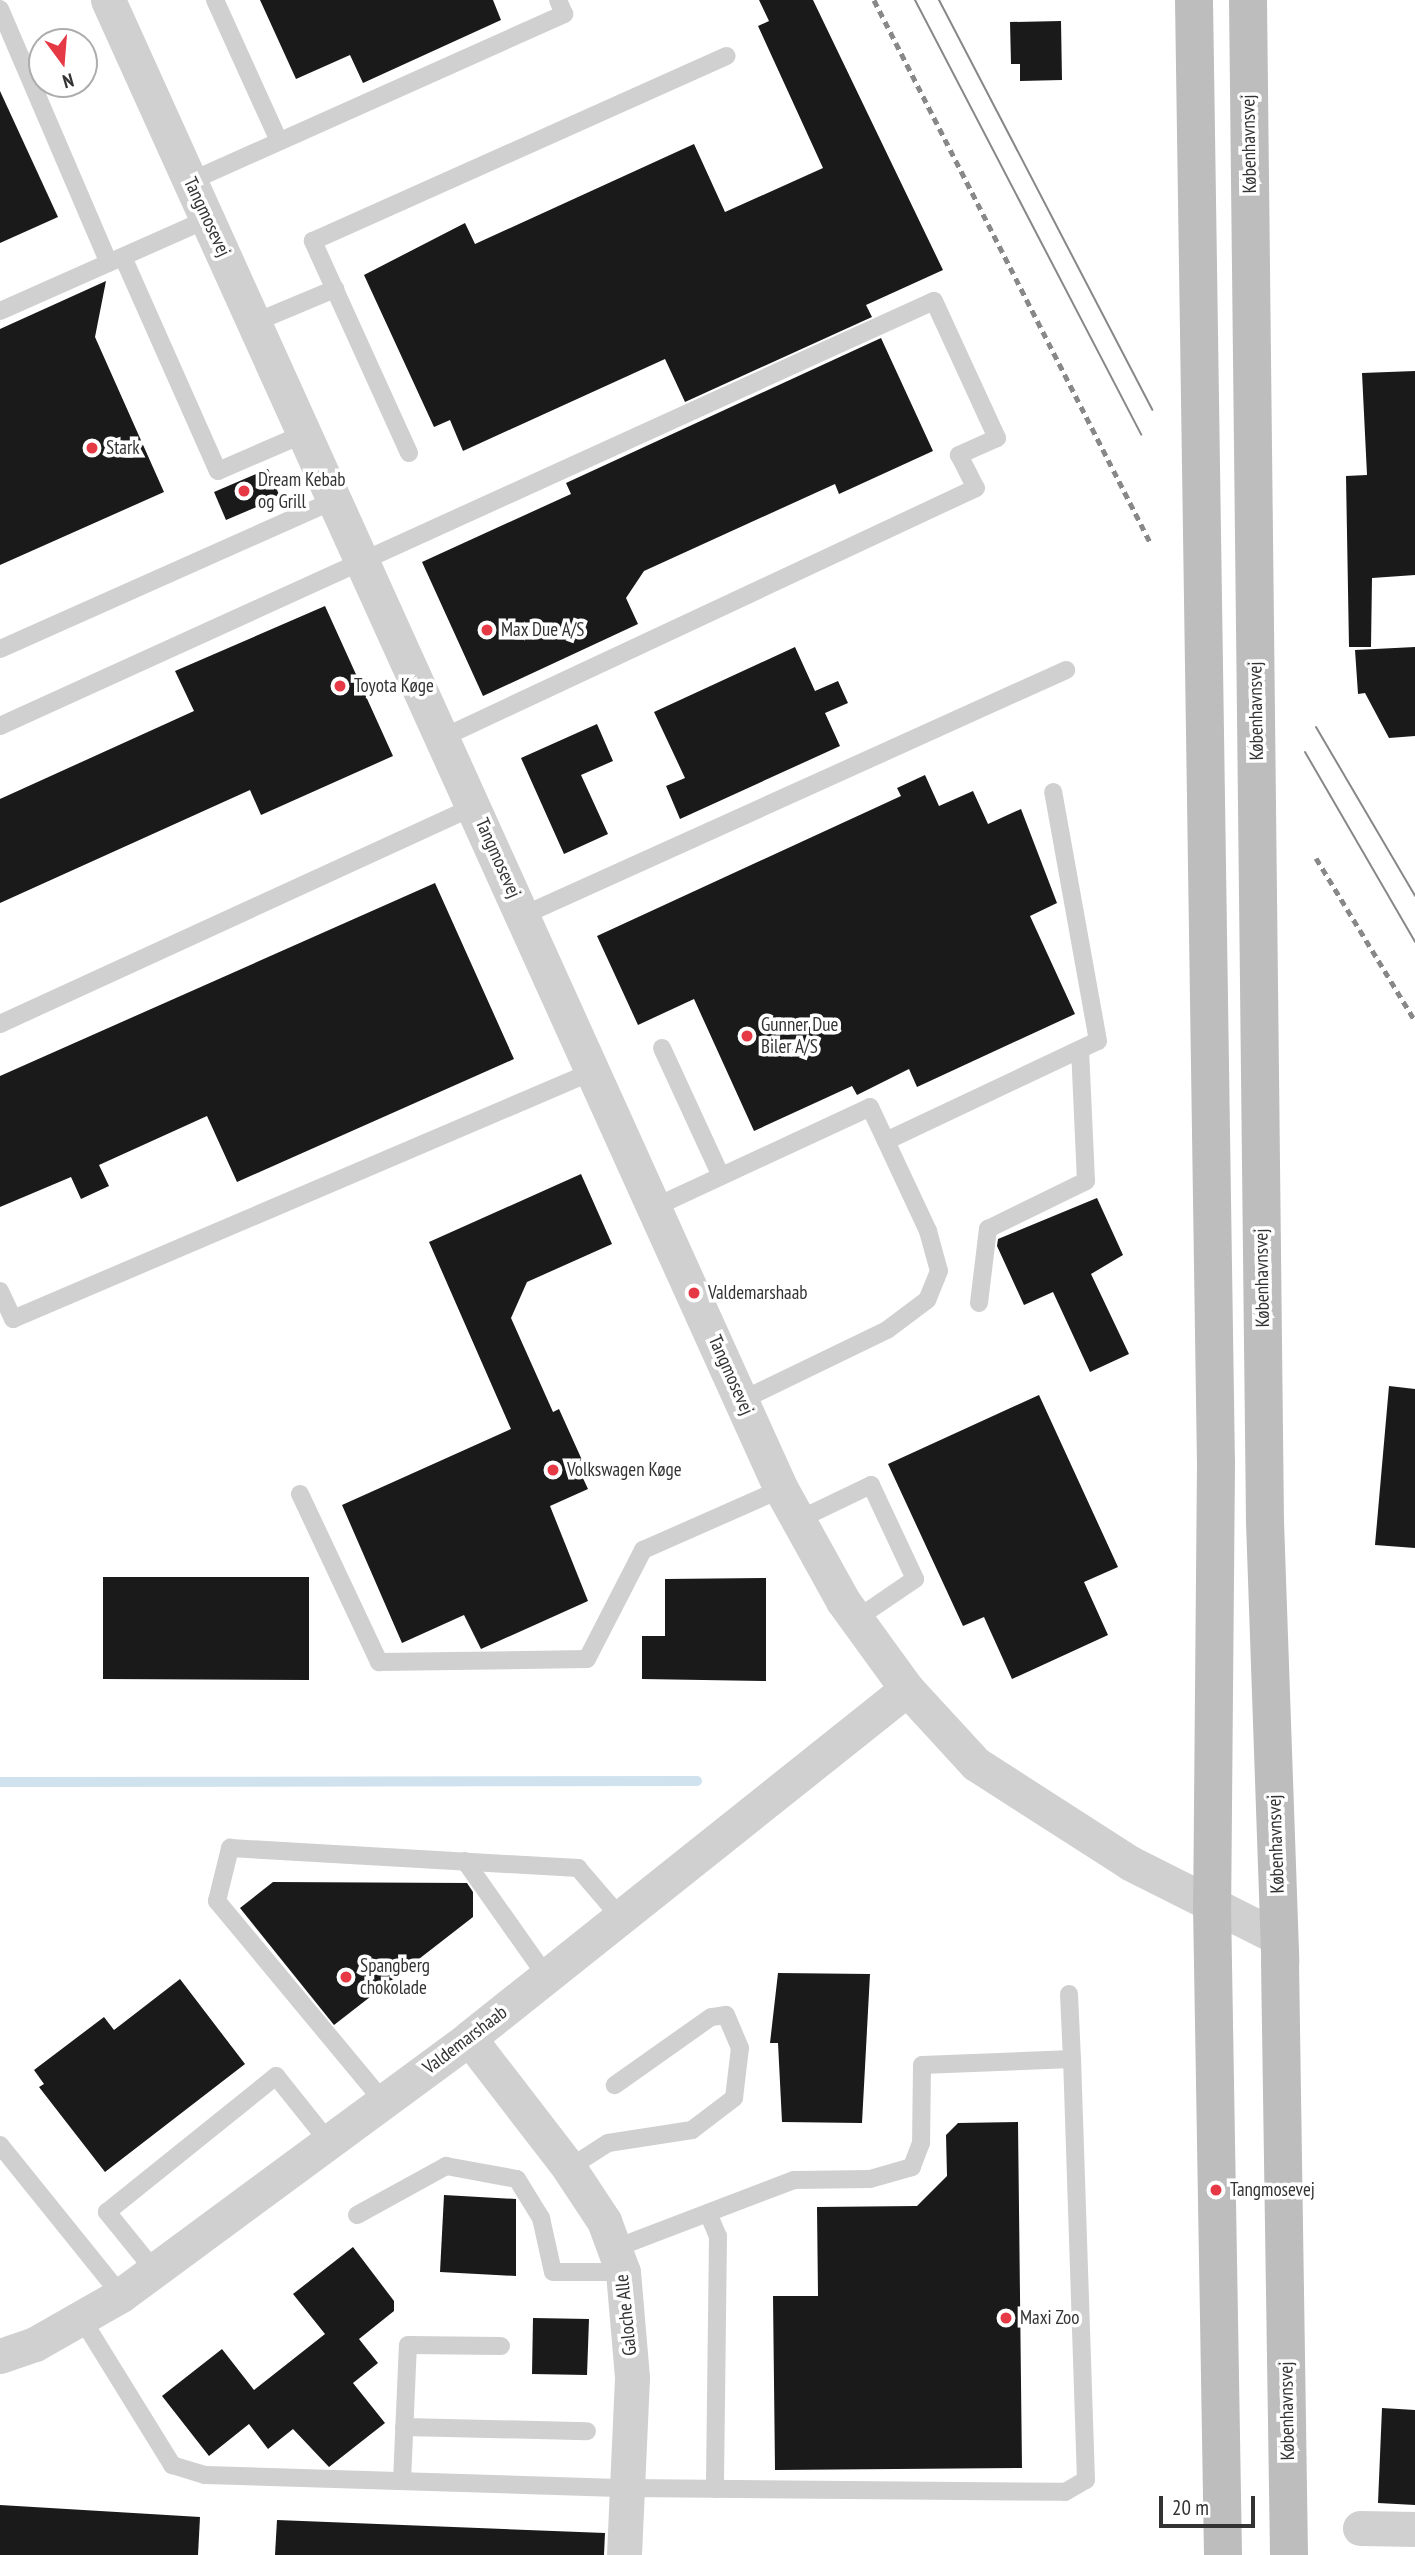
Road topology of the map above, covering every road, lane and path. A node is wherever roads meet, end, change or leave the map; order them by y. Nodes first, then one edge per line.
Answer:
1 (108, 0) edge
2 (215, 0) edge
3 (558, 0) edge
4 (1194, 0) edge
5 (1248, 0) edge
6 (0, 9) edge
7 (726, 56) dead end
8 (279, 141) junction
9 (191, 181) junction
10 (208, 219) junction
11 (116, 260) junction
12 (335, 289) junction
13 (0, 312) edge
14 (256, 322) junction
15 (306, 433) junction
16 (409, 453) dead end
17 (337, 499) junction
18 (363, 557) junction
19 (0, 649) edge
20 (1066, 670) dead end
21 (0, 726) edge
22 (444, 737) junction
23 (1054, 792) dead end
24 (475, 806) junction
25 (524, 915) junction
26 (0, 1024) edge
27 (662, 1048) dead end
28 (1080, 1050) junction
29 (594, 1071) junction
30 (886, 1141) junction
31 (721, 1176) junction
32 (655, 1207) junction
33 (0, 1291) edge
34 (979, 1303) dead end
35 (742, 1400) junction
36 (782, 1489) junction
37 (300, 1494) dead end
38 (798, 1520) junction
39 (855, 1620) junction
40 (907, 1689) junction
41 (465, 1861) junction
42 (1212, 1905) junction
43 (620, 1917) junction
44 (1279, 1938) junction
45 (546, 1976) junction
46 (1069, 1994) dead end
47 (469, 2038) junction
48 (1072, 2059) junction
49 (615, 2085) dead end
50 (383, 2101) junction
51 (328, 2141) junction
52 (0, 2145) edge
53 (569, 2168) junction
54 (708, 2213) junction
55 (357, 2215) dead end
56 (619, 2260) junction
57 (154, 2270) junction
58 (121, 2295) junction
59 (82, 2319) junction
60 (501, 2346) dead end
61 (0, 2356) edge
62 (404, 2427) junction
63 (587, 2431) dead end
64 (402, 2481) junction
65 (627, 2488) junction
66 (715, 2489) junction
67 (1360, 2528) dead end
68 (1415, 2529) edge
69 (624, 2555) edge
70 (1223, 2555) edge
71 (1289, 2555) edge

1 - 9 street, Tangmosevej
2 - 8 lane
3 - 8 lane
4 - 42 main road
5 - 44 main road, Københavnsvej
6 - 11 lane
7 - 12 lane
8 - 9 lane
9 - 10 street, Tangmosevej
10 - 11 lane
10 - 14 street, Tangmosevej
11 - 13 lane
11 - 15 lane
12 - 14 lane
12 - 16 lane
14 - 15 street, Tangmosevej
15 - 17 street, Tangmosevej
17 - 18 street, Tangmosevej
17 - 19 lane
18 - 21 lane
18 - 22 street, Tangmosevej
18 - 22 lane
20 - 25 lane
22 - 24 street, Tangmosevej
23 - 28 lane
24 - 25 street, Tangmosevej
24 - 26 lane
25 - 29 street, Tangmosevej
27 - 31 lane
28 - 30 lane
28 - 34 lane
29 - 32 street, Tangmosevej
29 - 33 lane
30 - 31 lane
30 - 35 lane
31 - 32 lane
32 - 35 street, Tangmosevej
35 - 36 street, Tangmosevej
36 - 37 lane
36 - 38 street, Tangmosevej
38 - 39 street, Tangmosevej
38 - 39 lane
39 - 40 street, Tangmosevej
40 - 42 street, Tangmosevej
40 - 43 street, Valdemarshaab
41 - 43 lane
41 - 45 lane
41 - 50 lane
42 - 44 street, Tangmosevej
42 - 70 main road
43 - 45 street, Valdemarshaab
44 - 71 main road, Københavnsvej
45 - 47 street, Valdemarshaab
46 - 48 lane
47 - 50 street, Valdemarshaab
47 - 53 street, Galoche Alle
48 - 54 lane
48 - 66 lane
49 - 53 lane
50 - 51 street, Valdemarshaab
51 - 57 street, Valdemarshaab
51 - 57 lane
52 - 58 lane
53 - 56 street, Galoche Alle
54 - 56 lane
54 - 66 lane
55 - 56 lane
56 - 65 street, Galoche Alle
57 - 58 street, Valdemarshaab
58 - 59 street, Valdemarshaab
59 - 61 street, Valdemarshaab
59 - 64 lane
60 - 62 lane
62 - 63 lane
62 - 64 lane
64 - 65 lane
65 - 66 lane
65 - 69 street, Galoche Alle
67 - 68 street

